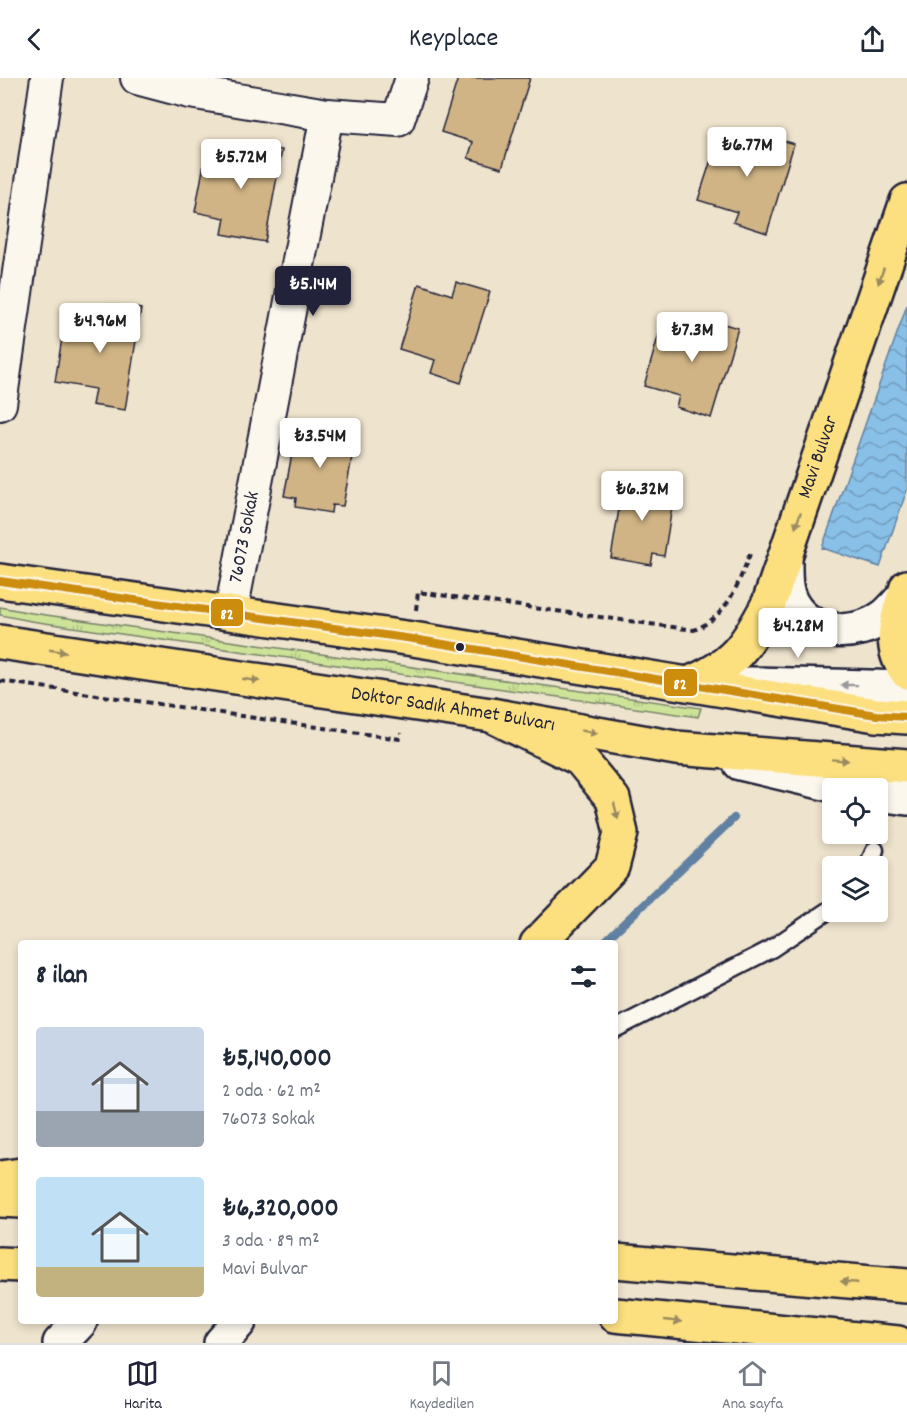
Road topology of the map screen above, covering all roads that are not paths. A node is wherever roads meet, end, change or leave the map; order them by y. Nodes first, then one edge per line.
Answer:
1 (47, 78) edge
2 (136, 78) edge
3 (412, 78) edge
4 (191, 85) edge
5 (327, 115) junction
6 (907, 201) edge
7 (0, 404) edge
8 (785, 558) junction
9 (0, 581) edge
10 (906, 591) edge
11 (231, 612) junction
12 (0, 642) edge
13 (907, 672) edge
14 (688, 684) junction
15 (907, 688) edge
16 (491, 715) junction
17 (907, 717) edge
18 (676, 748) junction
19 (907, 766) edge
20 (822, 782) edge
21 (888, 795) edge
22 (907, 798) edge
23 (875, 850) dead end
24 (872, 856) edge
25 (822, 915) edge
26 (541, 940) edge
27 (618, 1027) edge
28 (18, 1175) edge
29 (0, 1178) edge
30 (0, 1200) edge
31 (18, 1201) edge
32 (618, 1261) edge
33 (0, 1264) edge
34 (18, 1265) edge
35 (907, 1287) edge
36 (618, 1315) edge
37 (78, 1324) edge
38 (237, 1324) edge
39 (60, 1343) edge
40 (221, 1343) edge
41 (898, 1343) edge

1 - 7 street
2 - 4 street
3 - 5 street
4 - 5 street
5 - 11 street, 76073 Sokak
6 -> 8 main road, Mavi Bulvar
8 - 10 main road
8 - 14 main road, Mavi Bulvar
9 - 11 main road
10 - 13 main road
11 - 14 main road
12 -> 16 main road, Doktor Sadık Ahmet Bulvarı
15 -> 14 main road
14 - 17 main road
16 -> 18 main road, Doktor Sadık Ahmet Bulvarı
16 -> 26 main road
18 -> 19 main road, Doktor Sadık Ahmet Bulvarı
18 - 20 main road
21 - 22 main road
23 - 24 lane
25 - 27 lane
28 - 29 main road
30 - 31 main road
35 -> 32 main road
33 - 34 main road
36 -> 41 main road
37 - 39 main road
38 - 40 main road

